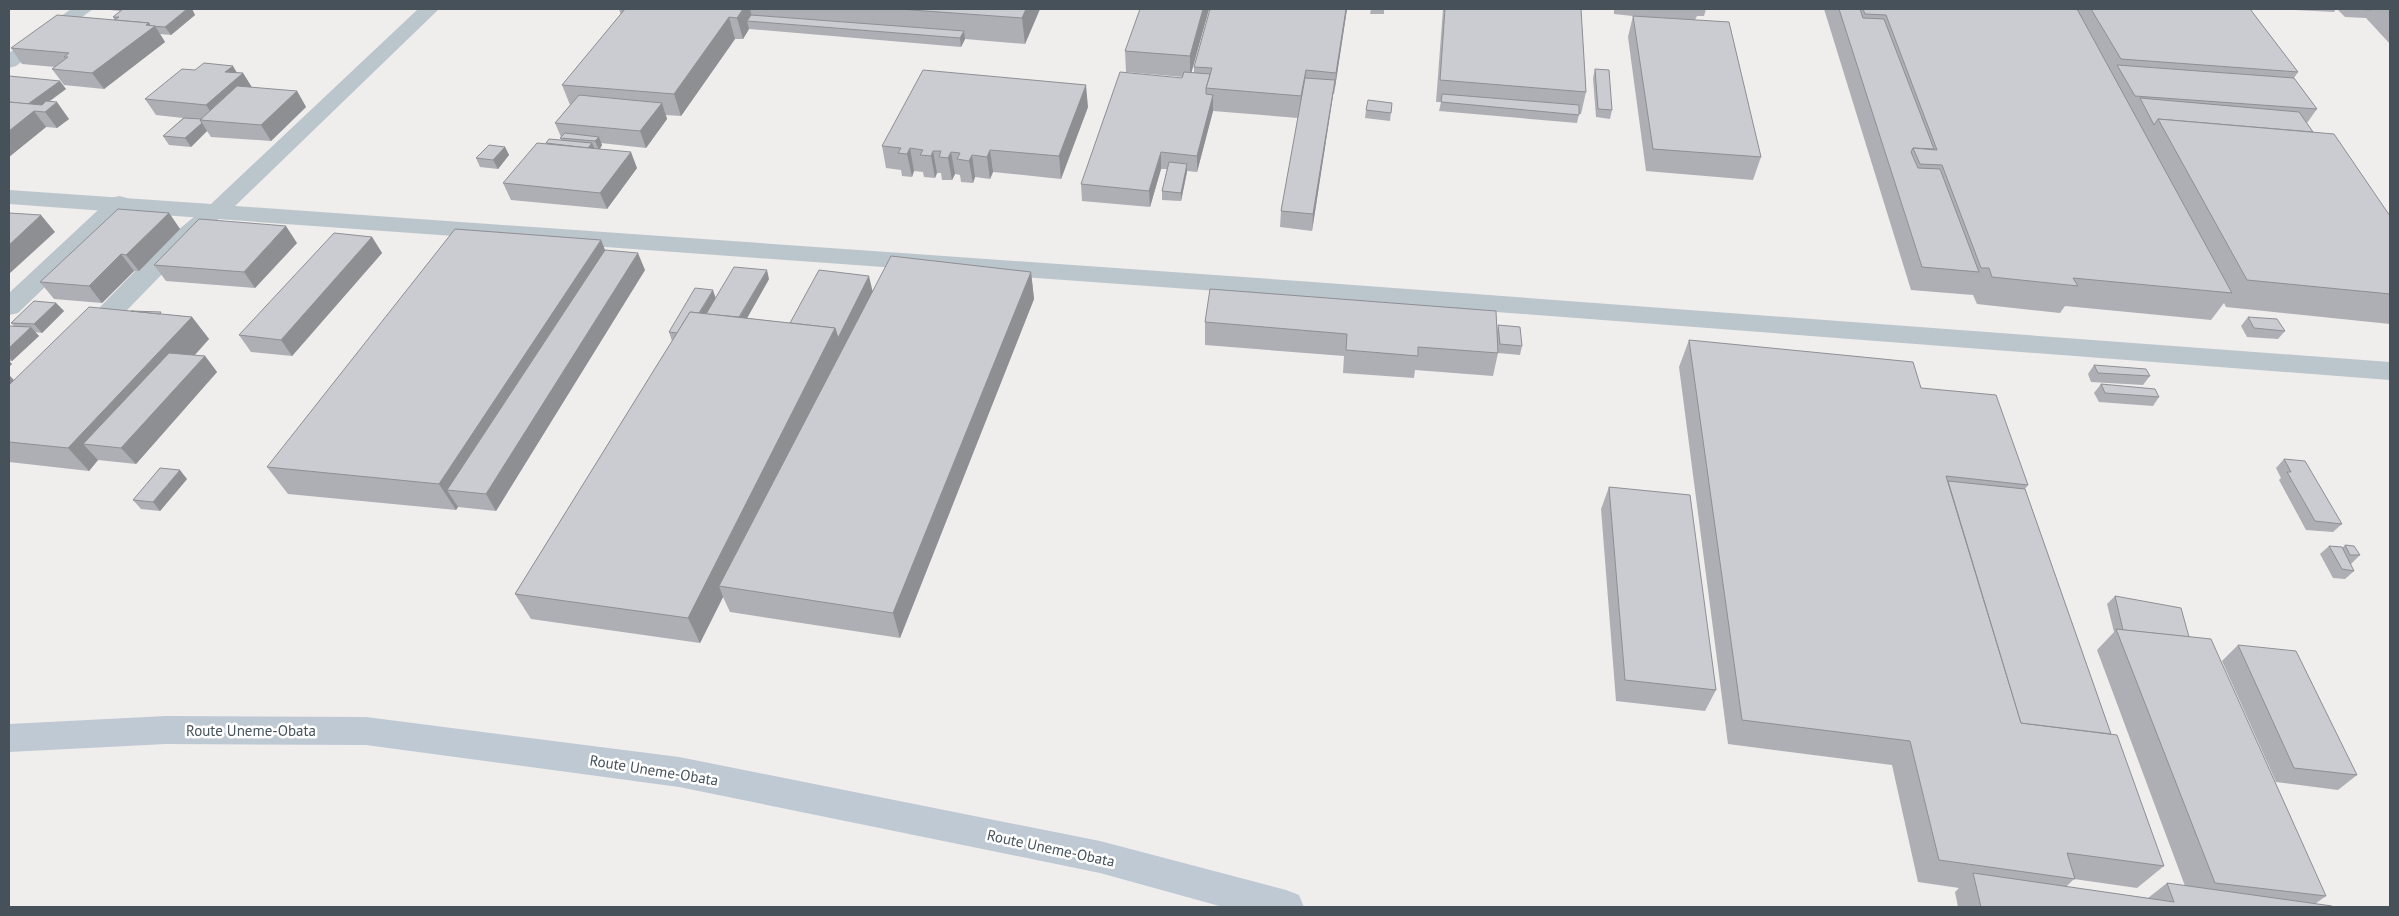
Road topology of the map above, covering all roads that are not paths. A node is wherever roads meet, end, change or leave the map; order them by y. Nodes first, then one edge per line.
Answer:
1 (83, 9) edge
2 (429, 9) edge
3 (9, 62) edge
4 (9, 197) edge
5 (119, 203) junction
6 (218, 210) junction
7 (9, 307) edge
8 (70, 353) edge
9 (2390, 371) edge
10 (9, 738) edge
11 (1286, 907) edge

1 - 3 street
2 - 6 street
4 - 5 street
5 - 6 street
5 - 7 street
6 - 8 street
6 - 9 street
10 - 11 main road, Route Uneme-Obata

